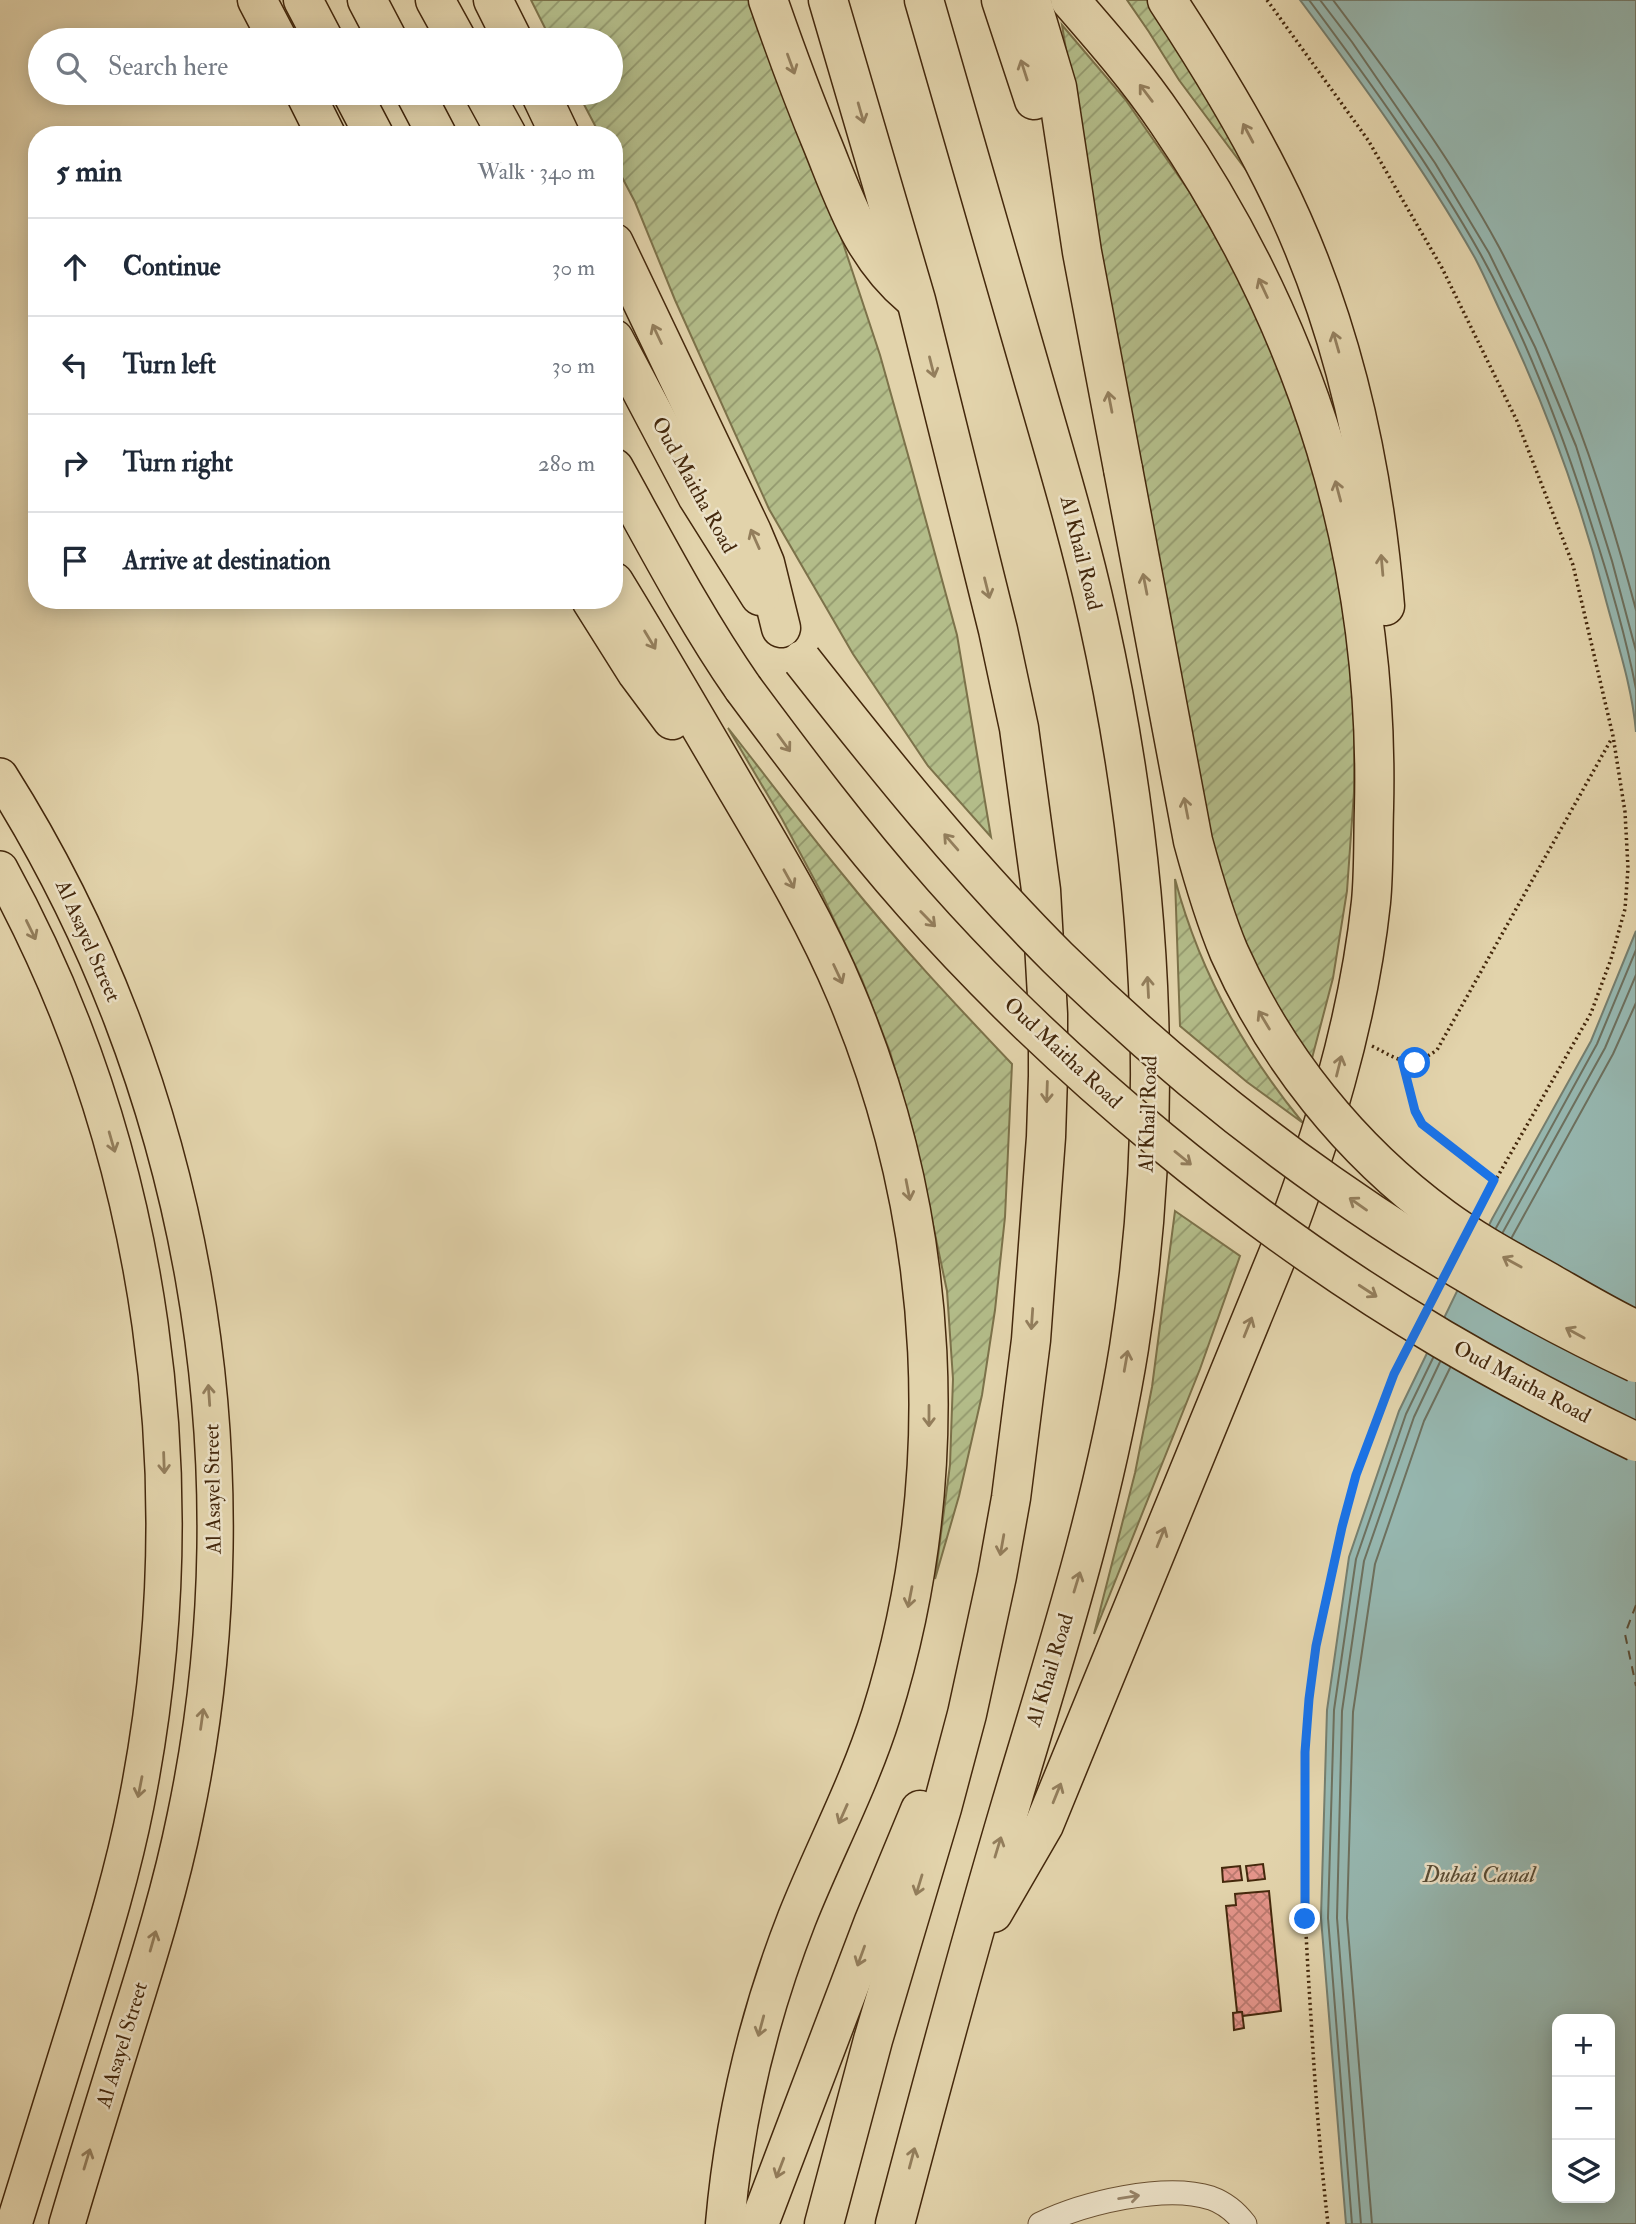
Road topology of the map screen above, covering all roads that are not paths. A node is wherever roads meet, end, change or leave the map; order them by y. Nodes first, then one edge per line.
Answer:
1 (257, 0) edge
2 (303, 0) edge
3 (367, 0) edge
4 (435, 0) edge
5 (493, 0) edge
6 (768, 0) edge
7 (828, 0) edge
8 (924, 0) edge
9 (1002, 0) edge
10 (1031, 0) edge
11 (1070, 0) edge
12 (1167, 0) edge
13 (272, 28) edge
14 (318, 28) edge
15 (382, 28) edge
16 (450, 28) edge
17 (507, 28) edge
18 (310, 105) edge
19 (359, 105) edge
20 (421, 105) edge
21 (490, 105) edge
22 (546, 105) edge
23 (321, 126) edge
24 (371, 126) edge
25 (432, 126) edge
26 (501, 126) edge
27 (556, 126) edge
28 (1082, 252) junction
29 (623, 262) edge
30 (916, 300) junction
31 (623, 356) edge
32 (623, 483) edge
33 (623, 531) edge
34 (623, 597) edge
35 (597, 609) edge
36 (780, 628) junction
37 (736, 677) junction
38 (0, 776) edge
39 (761, 830) junction
40 (0, 869) edge
41 (1371, 900) junction
42 (1636, 1330) edge
43 (1636, 1363) edge
44 (1636, 1442) edge
45 (967, 1714) junction
46 (965, 1960) junction
47 (14, 2224) edge
48 (66, 2224) edge
49 (725, 2224) edge
50 (759, 2224) edge
51 (824, 2224) edge
52 (895, 2224) edge
53 (1040, 2224) edge
54 (1245, 2224) edge

1 - 13 highway
2 - 14 highway
3 - 15 highway
4 - 16 highway
5 - 17 highway
6 -> 30 highway
7 -> 30 highway
46 -> 8 highway, Al Khail Road
28 -> 9 highway
10 - 28 highway
41 -> 11 highway
41 -> 12 highway
18 - 23 highway
19 - 24 highway
20 - 25 highway
21 - 26 highway
22 - 27 highway
42 -> 28 highway, bridge
36 -> 29 highway
30 -> 45 highway
31 - 36 highway, Oud Maitha Road
32 - 37 highway, Oud Maitha Road
33 - 37 highway
34 -> 39 highway
35 - 39 highway
43 -> 36 highway, Oud Maitha Road, bridge
37 -> 44 highway, Oud Maitha Road, bridge
48 -> 38 main road, Al Asayel Street
39 -> 49 highway
40 -> 47 main road
46 -> 41 highway
45 -> 50 highway
45 -> 51 highway
52 -> 46 highway, Al Khail Road
53 -> 54 street

